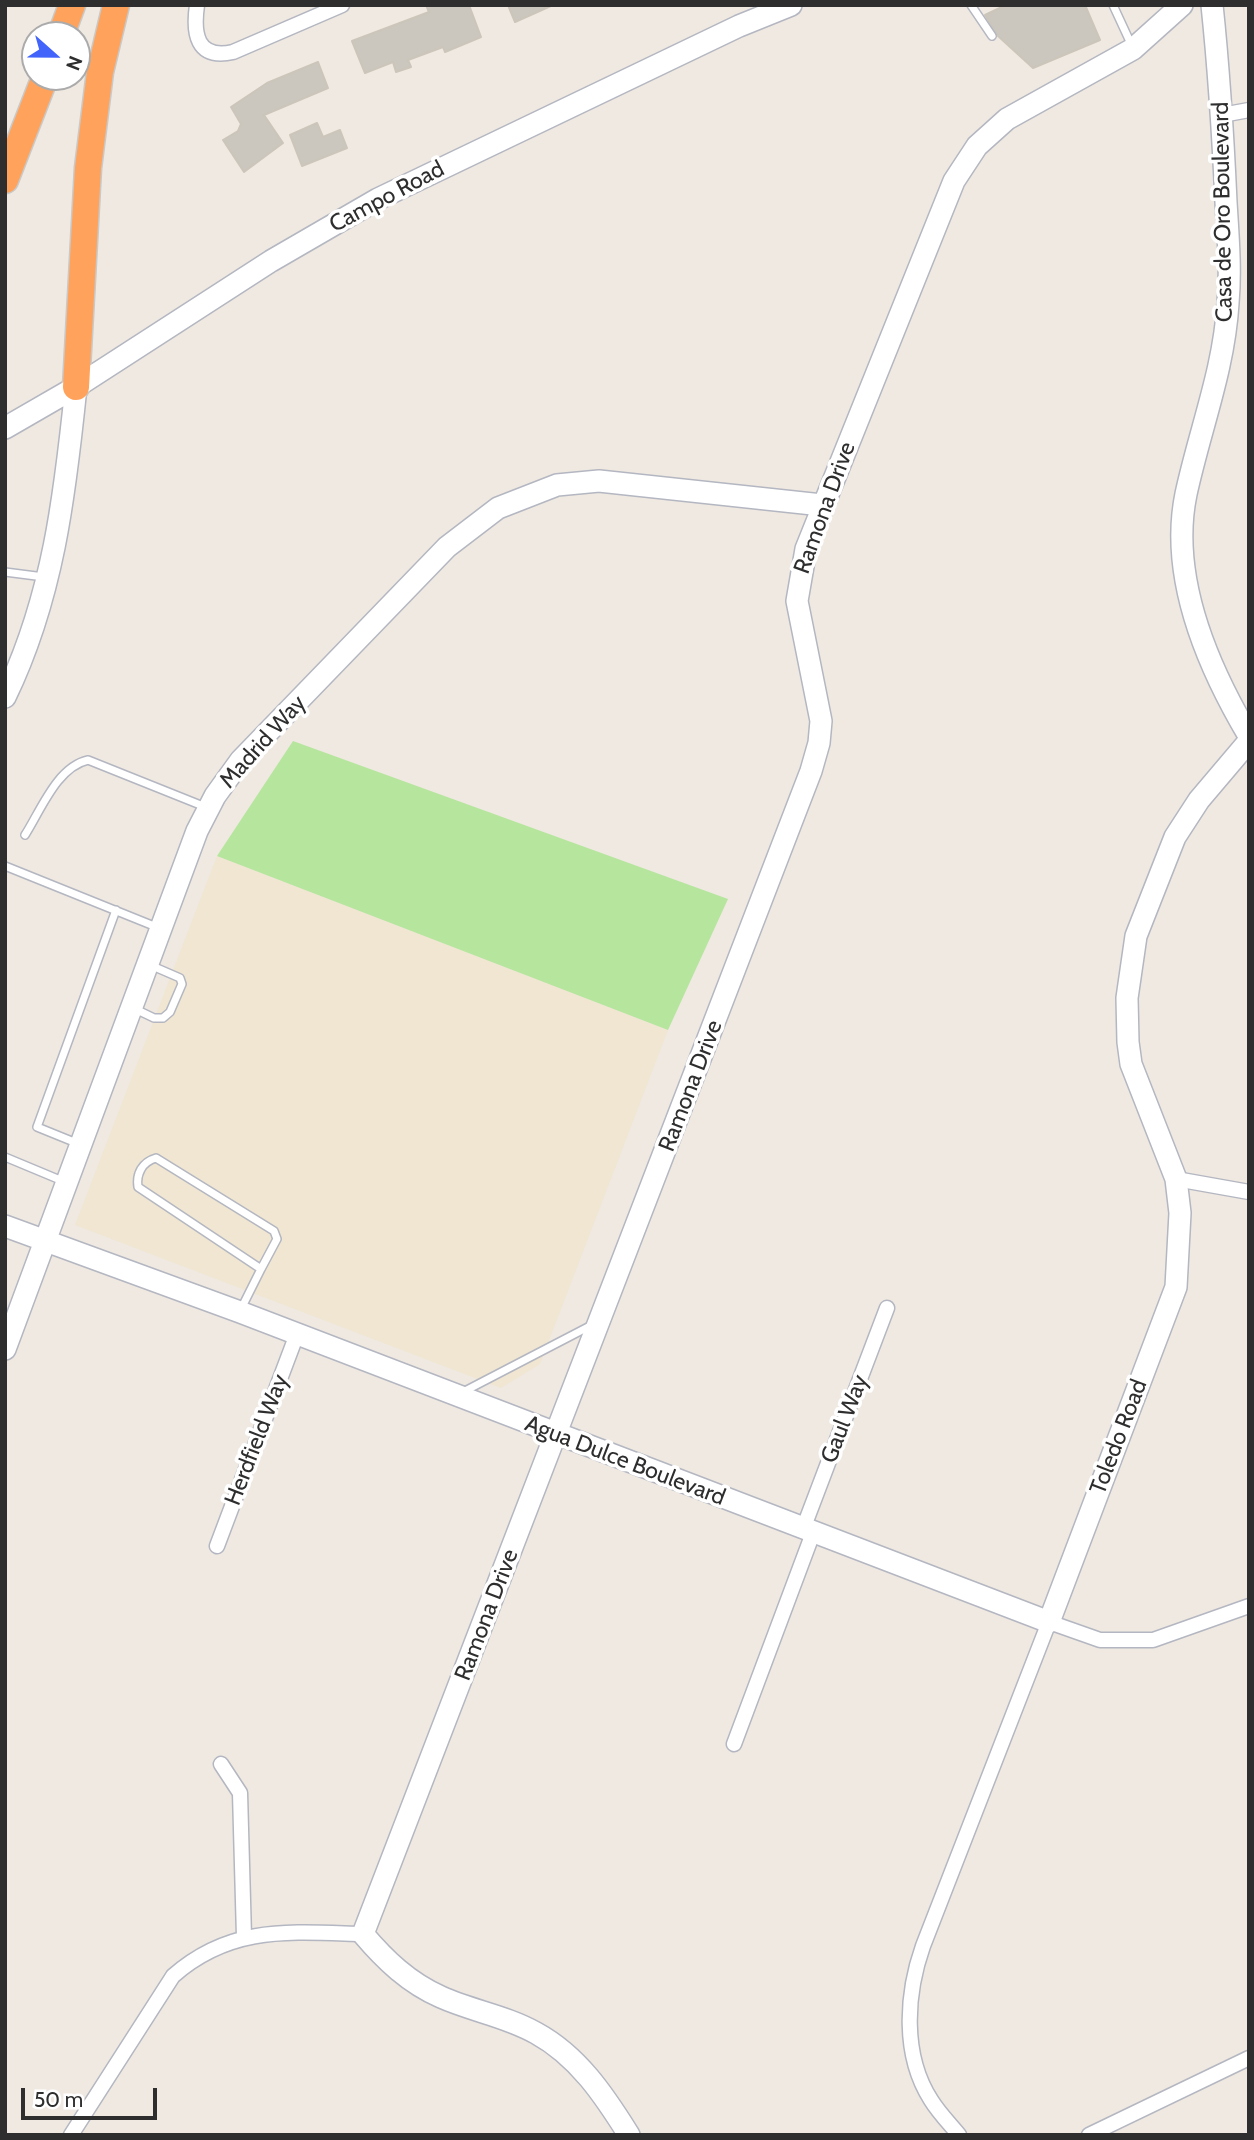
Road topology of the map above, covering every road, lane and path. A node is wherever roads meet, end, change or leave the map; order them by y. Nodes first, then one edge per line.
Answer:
1 (116, 5) edge
2 (197, 5) edge
3 (342, 5) edge
4 (791, 5) edge
5 (971, 5) edge
6 (1113, 5) edge
7 (1182, 5) edge
8 (1212, 5) edge
9 (992, 36) dead end
10 (1133, 49) junction
11 (40, 91) edge
12 (1249, 110) edge
13 (1222, 115) junction
14 (5, 180) edge
15 (76, 387) junction
16 (5, 428) edge
17 (822, 505) junction
18 (5, 572) edge
19 (49, 578) junction
20 (5, 697) edge
21 (1249, 739) edge
22 (208, 809) junction
23 (25, 835) dead end
24 (5, 866) edge
25 (116, 910) junction
26 (163, 930) junction
27 (149, 965) junction
28 (132, 1008) junction
29 (82, 1145) junction
30 (5, 1157) edge
31 (1176, 1179) junction
32 (69, 1184) junction
33 (1249, 1192) edge
34 (5, 1226) edge
35 (47, 1242) junction
36 (261, 1269) junction
37 (887, 1308) dead end
38 (240, 1312) junction
39 (600, 1321) junction
40 (297, 1334) junction
41 (5, 1349) edge
42 (456, 1396) junction
43 (556, 1436) junction
44 (808, 1531) junction
45 (217, 1546) dead end
46 (1249, 1606) edge
47 (1049, 1622) junction
48 (734, 1744) dead end
49 (221, 1764) dead end
50 (362, 1934) junction
51 (244, 1937) junction
52 (1249, 2058) edge
53 (71, 2135) edge
54 (629, 2135) edge
55 (959, 2135) edge
56 (1088, 2135) edge

1 - 15 highway
2 - 3 street
4 - 15 street, Campo Road
5 - 9 lane
6 - 10 lane
7 - 10 street, Ramona Drive
8 - 13 street, Casa de Oro Boulevard
10 - 17 street, Ramona Drive
11 - 14 highway
12 - 13 street
13 - 21 street, Casa de Oro Boulevard
15 - 16 street, Campo Road
15 - 19 street
17 - 22 street, Madrid Way
17 - 39 street, Ramona Drive
18 - 19 lane
19 - 20 street
21 - 31 street, Toledo Road
22 - 23 lane
22 - 26 street, Madrid Way
24 - 25 lane
25 - 26 lane
25 - 29 lane
26 - 27 street, Madrid Way
27 - 28 street, Madrid Way
27 - 28 lane
28 - 29 street, Madrid Way
29 - 32 street, Madrid Way
30 - 32 lane
31 - 33 street
31 - 47 street, Toledo Road
32 - 35 street, Madrid Way
34 - 35 street, Agua Dulce Boulevard
35 - 38 street, Agua Dulce Boulevard
35 - 41 street, Madrid Way
36 - 36 lane
36 - 38 lane
37 - 44 street, Gaul Way
38 - 40 street, Agua Dulce Boulevard
39 - 42 lane
39 - 43 street, Ramona Drive
40 - 42 street, Agua Dulce Boulevard
40 - 45 street, Herdfield Way
42 - 43 street, Agua Dulce Boulevard
43 - 44 street, Agua Dulce Boulevard
43 - 50 street, Ramona Drive
44 - 47 street, Agua Dulce Boulevard
44 - 48 street, Gaul Way
46 - 47 street, Agua Dulce Boulevard
47 - 55 street, Toledo Road
49 - 51 street
50 - 51 street
50 - 54 street
51 - 53 street
52 - 56 street

